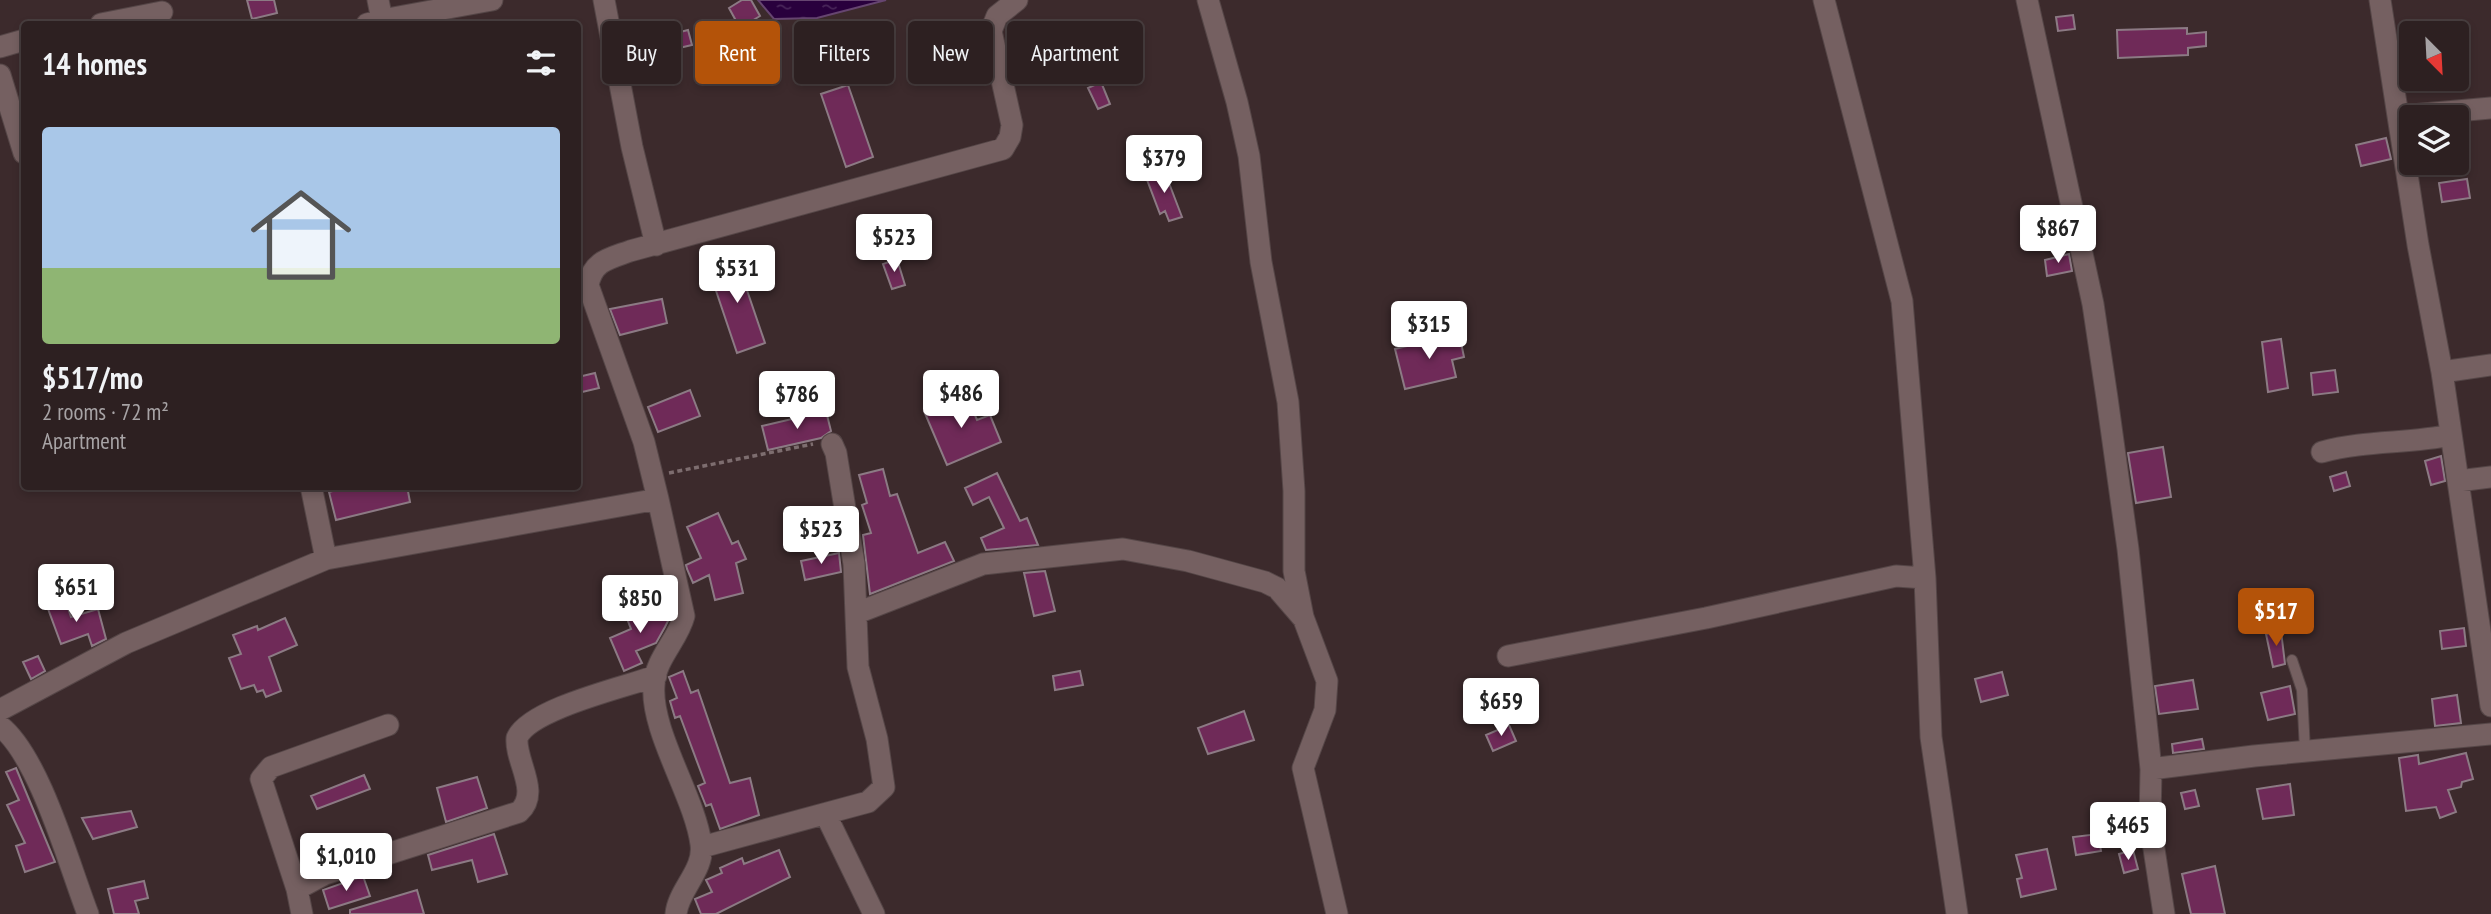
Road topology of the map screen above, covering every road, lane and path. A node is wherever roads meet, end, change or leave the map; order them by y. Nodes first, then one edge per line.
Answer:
1 (492, 0) edge
2 (604, 0) edge
3 (1017, 0) edge
4 (1208, 0) edge
5 (1824, 0) edge
6 (2026, 0) edge
7 (2380, 0) edge
8 (162, 12) edge
9 (376, 15) edge
10 (443, 17) edge
11 (116, 21) edge
12 (21, 41) edge
13 (0, 47) edge
14 (0, 75) edge
15 (2491, 108) edge
16 (2399, 110) edge
17 (2469, 110) edge
18 (21, 143) edge
19 (2408, 175) edge
20 (656, 245) junction
21 (2491, 365) edge
22 (2442, 372) junction
23 (2451, 435) junction
24 (832, 444) joint
25 (2322, 452) dead end
26 (653, 476) junction
27 (2491, 477) edge
28 (2458, 481) junction
29 (312, 490) edge
30 (657, 499) junction
31 (327, 559) junction
32 (1925, 578) junction
33 (857, 613) junction
34 (1303, 617) junction
35 (1508, 656) dead end
36 (2292, 660) dead end
37 (656, 676) junction
38 (2491, 706) edge
39 (0, 709) edge
40 (388, 725) dead end
41 (0, 726) edge
42 (2491, 734) edge
43 (2305, 751) junction
44 (2151, 769) junction
45 (827, 815) junction
46 (702, 847) junction
47 (297, 888) junction
48 (86, 913) edge
49 (302, 914) edge
50 (676, 914) edge
51 (874, 914) edge
52 (1337, 914) edge
53 (1957, 914) edge
54 (2164, 914) edge

1 - 10 street
2 - 20 street
3 - 20 street
4 - 34 street
5 - 32 street
6 - 44 street
7 - 16 street
8 - 11 street
9 - 10 street
12 - 13 street
14 - 18 street
15 - 17 street
19 - 22 street
20 - 26 street
21 - 22 street
22 - 23 street
23 - 25 street
23 - 28 street
24 - 26 path
24 - 33 street
26 - 30 street
27 - 28 street
28 - 38 street
29 - 31 street
30 - 31 street
30 - 37 street
31 - 39 street
32 - 35 street
32 - 53 street
33 - 34 street
33 - 45 street
34 - 52 street
36 - 43 lane
37 - 46 street
37 - 47 street
40 - 47 street
41 - 48 street
42 - 43 street
43 - 44 street
44 - 54 street
45 - 46 street
45 - 51 street
46 - 50 street
47 - 49 street

